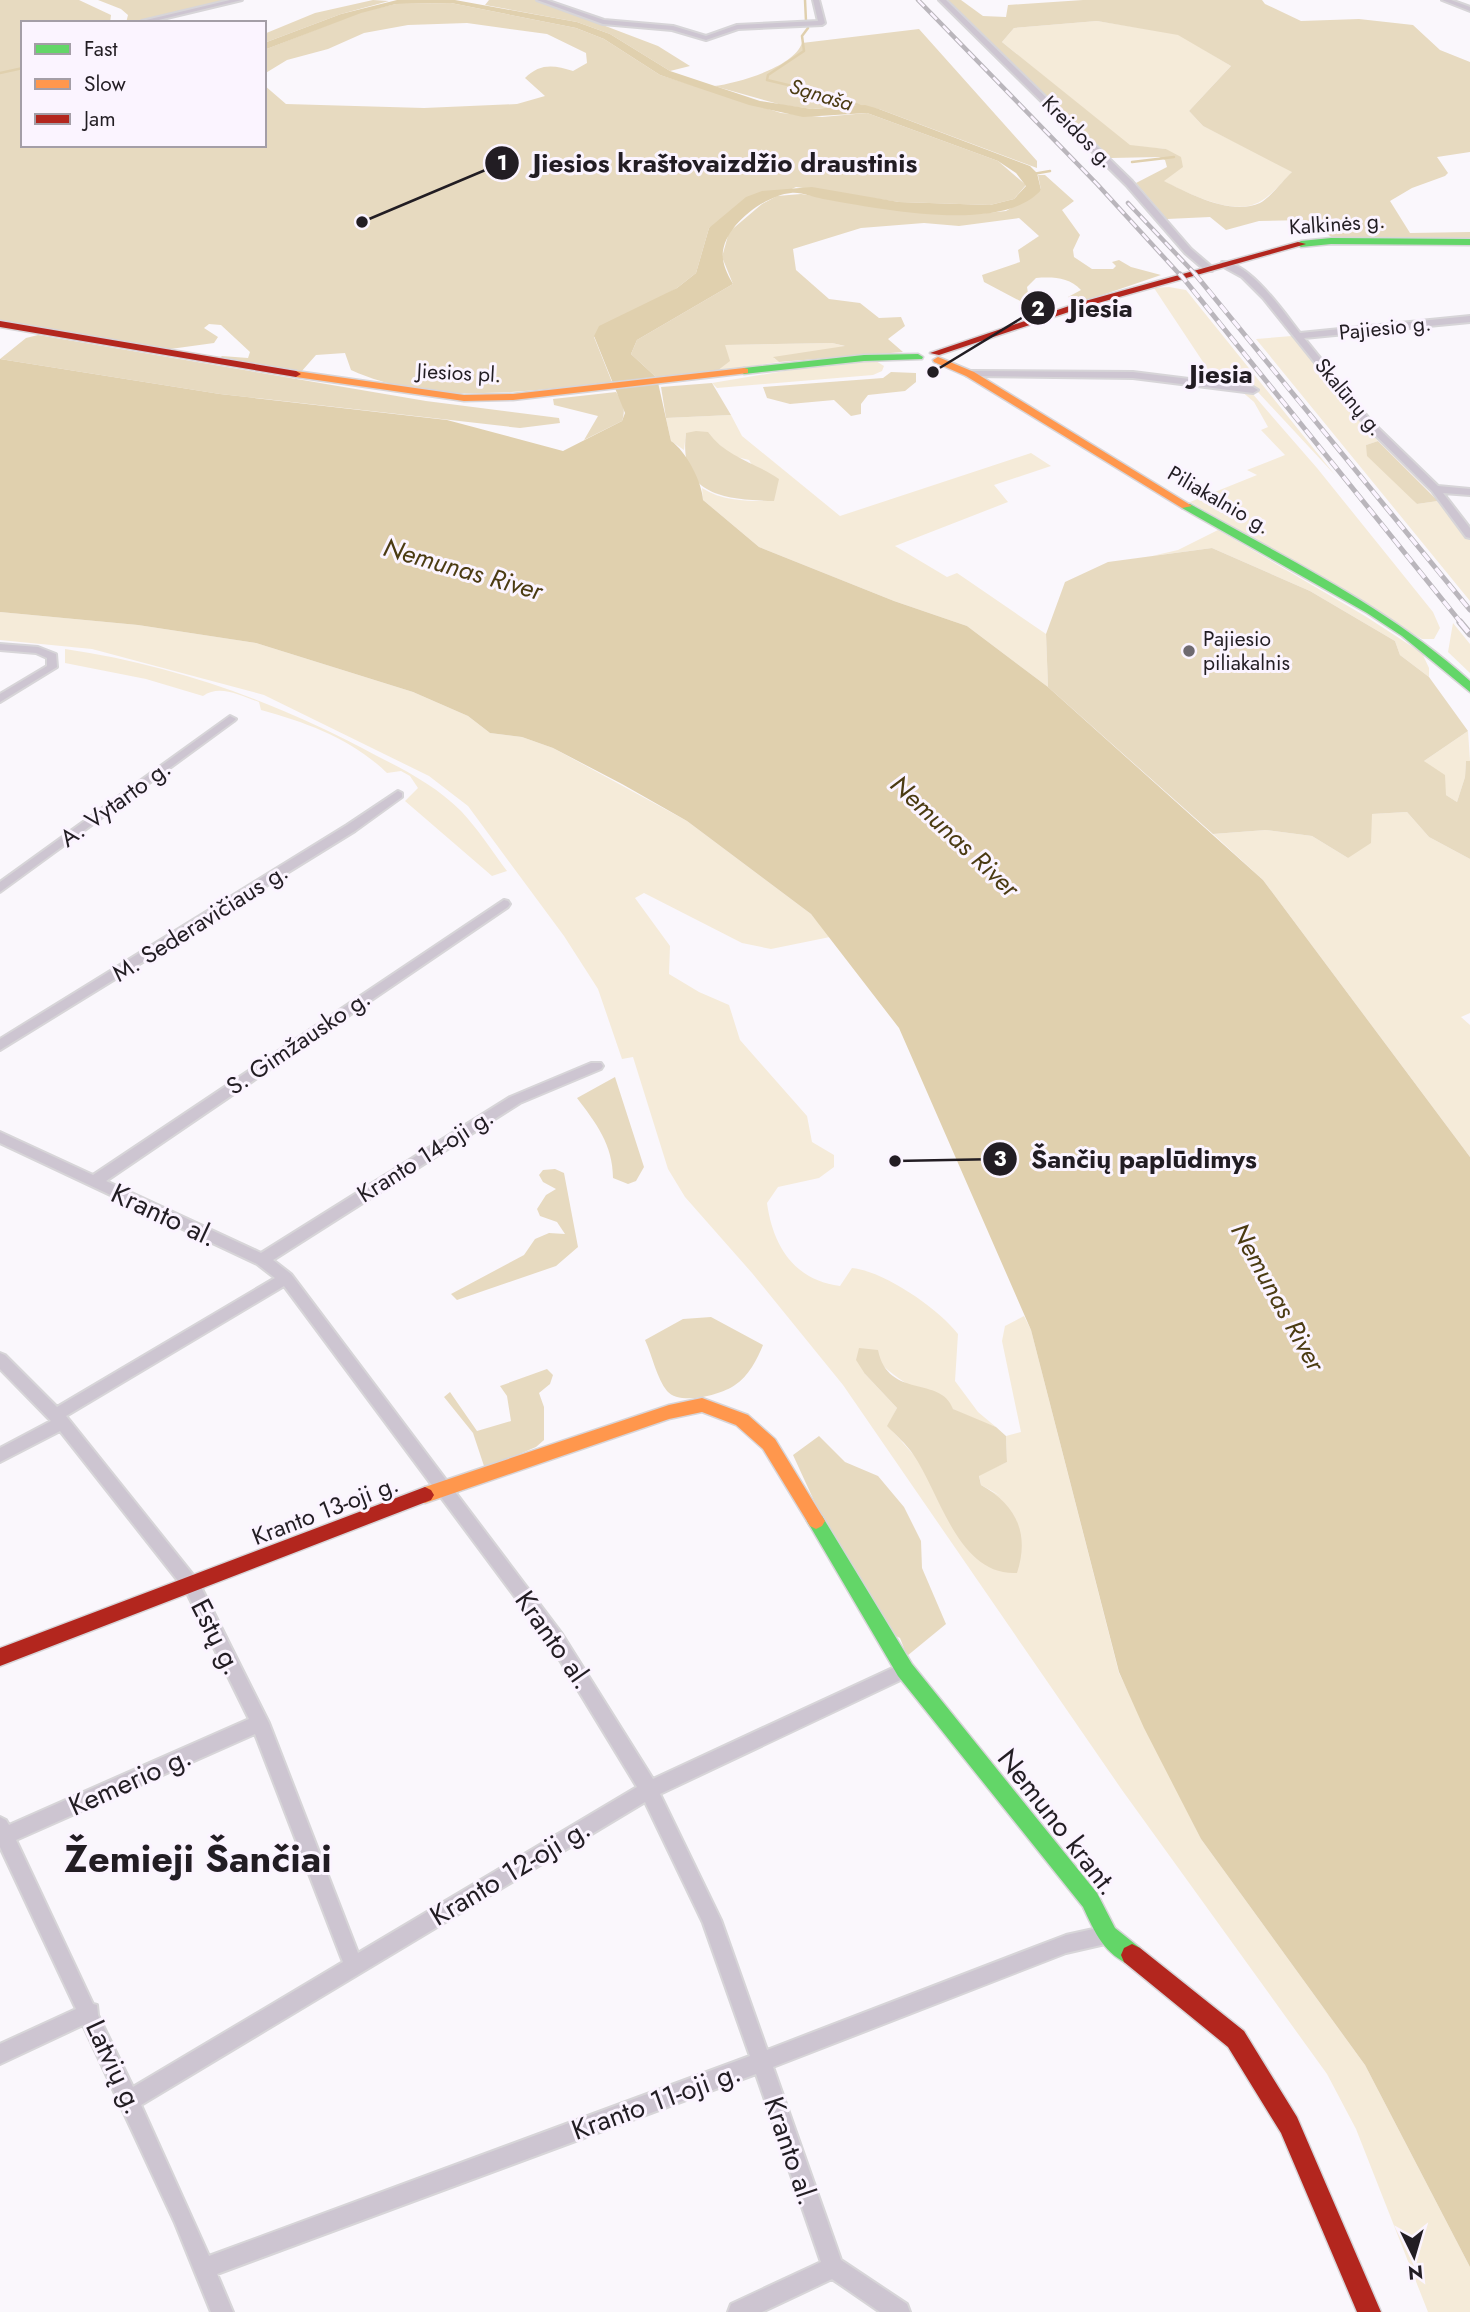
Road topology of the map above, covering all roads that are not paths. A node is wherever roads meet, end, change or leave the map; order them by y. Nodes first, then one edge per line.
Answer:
1 (239, 0) edge
2 (816, 0) edge
3 (942, 0) edge
4 (1445, 0) edge
5 (545, 1) edge
6 (1470, 9) edge
7 (149, 21) edge
8 (1470, 242) edge
9 (1217, 266) junction
10 (1470, 319) edge
11 (0, 324) edge
12 (1300, 336) junction
13 (937, 357) junction
14 (885, 358) junction
15 (970, 374) junction
16 (1253, 390) dead end
17 (1435, 489) junction
18 (1470, 492) edge
19 (1470, 535) edge
20 (0, 647) edge
21 (1470, 688) edge
22 (0, 699) edge
23 (230, 719) dead end
24 (398, 795) dead end
25 (0, 888) edge
26 (504, 904) dead end
27 (0, 1045) edge
28 (596, 1066) dead end
29 (0, 1137) edge
30 (93, 1182) junction
31 (262, 1260) junction
32 (286, 1278) junction
33 (0, 1359) edge
34 (669, 1412) joint
35 (59, 1419) junction
36 (0, 1456) edge
37 (444, 1488) junction
38 (192, 1586) junction
39 (0, 1657) edge
40 (905, 1670) junction
41 (260, 1723) junction
42 (649, 1790) junction
43 (2, 1833) edge
44 (1107, 1935) junction
45 (353, 1965) junction
46 (90, 2012) junction
47 (0, 2054) edge
48 (761, 2062) junction
49 (130, 2099) junction
50 (833, 2267) junction
51 (204, 2268) junction
52 (222, 2312) edge
53 (739, 2312) edge
54 (899, 2312) edge
55 (1369, 2312) edge

1 - 7 street
2 - 5 street
3 - 9 street, Kreidos g.
4 - 6 street
8 - 9 main road, Kalkinės g.
9 - 12 street, Skalūnų g.
9 - 13 main road
10 - 12 street, Pajiesio g.
11 - 14 main road, Jiesios pl.
12 - 17 street, Skalūnų g.
13 - 14 main road, Jiesios pl.
13 - 15 main road, Piliakalnio g.
14 - 15 main road
15 - 16 street
15 - 21 main road, Piliakalnio g.
17 - 18 street
17 - 19 street, Skalūnų g.
20 - 22 street
23 - 25 street, A. Vytarto g.
24 - 27 street, M. Sederavičiaus g.
26 - 30 street, S. Gimžausko g.
28 - 31 street, Kranto 14-oji g.
29 - 30 street, Kranto al.
30 - 31 street, Kranto al.
31 - 32 street, Kranto al.
32 - 35 street
32 - 37 street, Kranto al.
33 - 35 street, Estų g.
34 - 37 main road, Kranto 13-oji g.
34 - 40 main road, Nemuno krant.
35 - 36 street
35 - 38 street, Estų g.
37 - 38 main road, Kranto 13-oji g.
37 - 42 street, Kranto al.
38 - 39 main road, Kranto 13-oji g.
38 - 41 street, Estų g.
40 - 42 street, Kranto 12-oji g.
40 - 44 main road, Nemuno krant.
41 - 43 street, Kemerio g.
41 - 45 street, Estų g.
42 - 45 street, Kranto 12-oji g.
42 - 48 street, Kranto al.
43 - 46 street, Latvių g.
44 - 48 street, Kranto 11-oji g.
44 - 55 main road, Nemuno krant.
45 - 49 street, Kranto 12-oji g.
46 - 47 street
46 - 49 street, Latvių g.
48 - 50 street, Kranto al.
48 - 51 street, Kranto 11-oji g.
49 - 51 street, Latvių g.
50 - 53 street
50 - 54 street
51 - 52 street, Latvių g.

